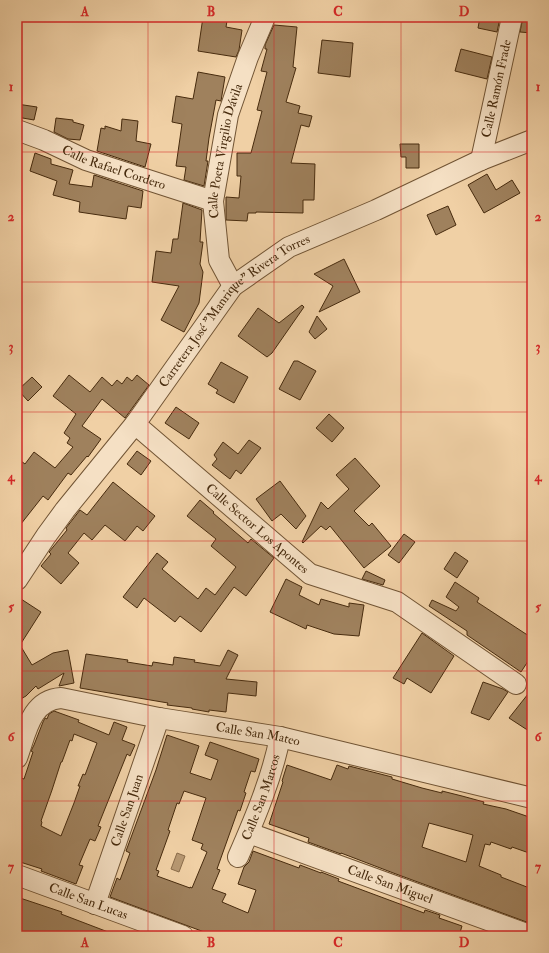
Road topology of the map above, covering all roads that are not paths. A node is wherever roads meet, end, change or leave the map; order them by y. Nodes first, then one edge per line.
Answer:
1 (265, 17) edge
2 (512, 17) edge
3 (17, 130) edge
4 (532, 140) edge
5 (481, 160) junction
6 (213, 201) junction
7 (233, 286) junction
8 (135, 424) junction
9 (17, 580) edge
10 (516, 684) dead end
11 (159, 718) junction
12 (280, 736) junction
13 (17, 758) edge
14 (532, 798) edge
15 (249, 833) junction
16 (238, 857) dead end
17 (17, 875) edge
18 (95, 904) junction
19 (183, 936) edge
20 (532, 936) edge

1 - 6 street, Calle Poeta Virgilio Dávila
2 - 5 street, Calle Ramón Frade
3 - 6 street, Calle Rafael Cordero
4 - 5 street, Carretera José "Manrique" Rivera Torres
5 - 7 street, Carretera José "Manrique" Rivera Torres
6 - 7 street, Calle Poeta Virgilio Dávila
7 - 8 street, Carretera José "Manrique" Rivera Torres
8 - 9 street, Carretera José "Manrique" Rivera Torres
8 - 10 street, Calle Sector Los Apontes
11 - 12 street, Calle San Mateo
11 - 13 street, Calle San Mateo
11 - 18 street, Calle San Juan
12 - 14 street, Calle San Mateo
12 - 15 street, Calle San Marcos
15 - 16 street, Calle San Marcos
15 - 20 street, Calle San Miguel
17 - 18 street, Calle San Lucas
18 - 19 street, Calle San Lucas

